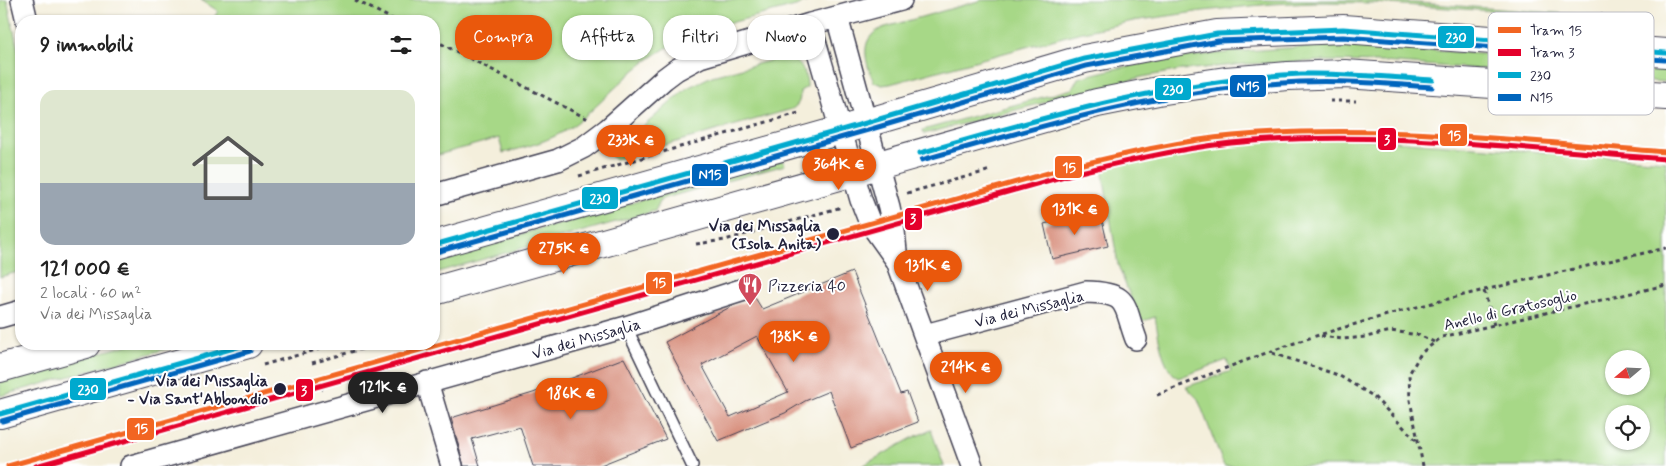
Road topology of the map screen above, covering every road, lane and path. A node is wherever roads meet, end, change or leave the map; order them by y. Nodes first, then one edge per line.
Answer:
1 (22, 0) edge
2 (355, 0) edge
3 (900, 0) edge
4 (847, 10) edge
5 (26, 15) edge
6 (384, 15) edge
7 (825, 18) edge
8 (1488, 40) edge
9 (747, 42) edge
10 (440, 43) edge
11 (820, 60) edge
12 (1488, 84) edge
13 (1327, 101) dead end
14 (1363, 101) dead end
15 (802, 112) dead end
16 (866, 123) junction
17 (608, 129) junction
18 (840, 130) junction
19 (878, 164) junction
20 (991, 170) dead end
21 (852, 171) junction
22 (578, 176) dead end
23 (440, 193) edge
24 (904, 194) dead end
25 (858, 234) dead end
26 (440, 243) edge
27 (1666, 248) edge
28 (897, 261) junction
29 (736, 269) dead end
30 (1666, 285) edge
31 (440, 289) edge
32 (744, 289) dead end
33 (1484, 290) junction
34 (15, 313) edge
35 (0, 317) edge
36 (1494, 325) junction
37 (626, 327) junction
38 (925, 335) junction
39 (1320, 336) junction
40 (1136, 340) dead end
41 (1435, 342) junction
42 (64, 350) edge
43 (227, 350) edge
44 (358, 350) edge
45 (1271, 352) junction
46 (312, 363) dead end
47 (0, 368) edge
48 (427, 382) junction
49 (323, 389) dead end
50 (1157, 394) dead end
51 (0, 414) edge
52 (193, 422) dead end
53 (1418, 442) junction
54 (692, 465) dead end
55 (131, 466) edge
56 (452, 466) edge
57 (972, 466) edge
58 (1423, 466) edge

1 - 5 street
2 - 6 path
3 - 4 street
4 - 7 street
4 - 16 street
8 - 16 main road
9 - 17 street
10 - 17 path
11 - 18 street
12 - 19 main road
13 - 14 path
15 - 22 path
16 - 18 main road
16 - 19 street
17 - 23 street
18 - 21 street
18 - 26 main road
19 - 21 main road
19 - 28 street
20 - 24 path
21 - 28 street
21 - 31 main road
25 - 29 path
27 - 33 path
28 - 38 street
30 - 36 path, Anello di Gratosoglio
32 - 37 street, Via dei Missaglia
33 - 36 path
33 - 39 path
34 - 35 street
36 - 41 path, Anello di Gratosoglio
37 - 48 street, Via dei Missaglia
37 - 54 lane
38 - 40 street, Via dei Missaglia
38 - 57 street
39 - 41 path
39 - 45 path
41 - 53 path, Anello di Gratosoglio
42 - 47 main road
43 - 51 main road
44 - 46 path
45 - 50 path
45 - 53 path
48 - 55 street, Via dei Missaglia
48 - 56 street
49 - 52 path
53 - 58 path, Anello di Gratosoglio

